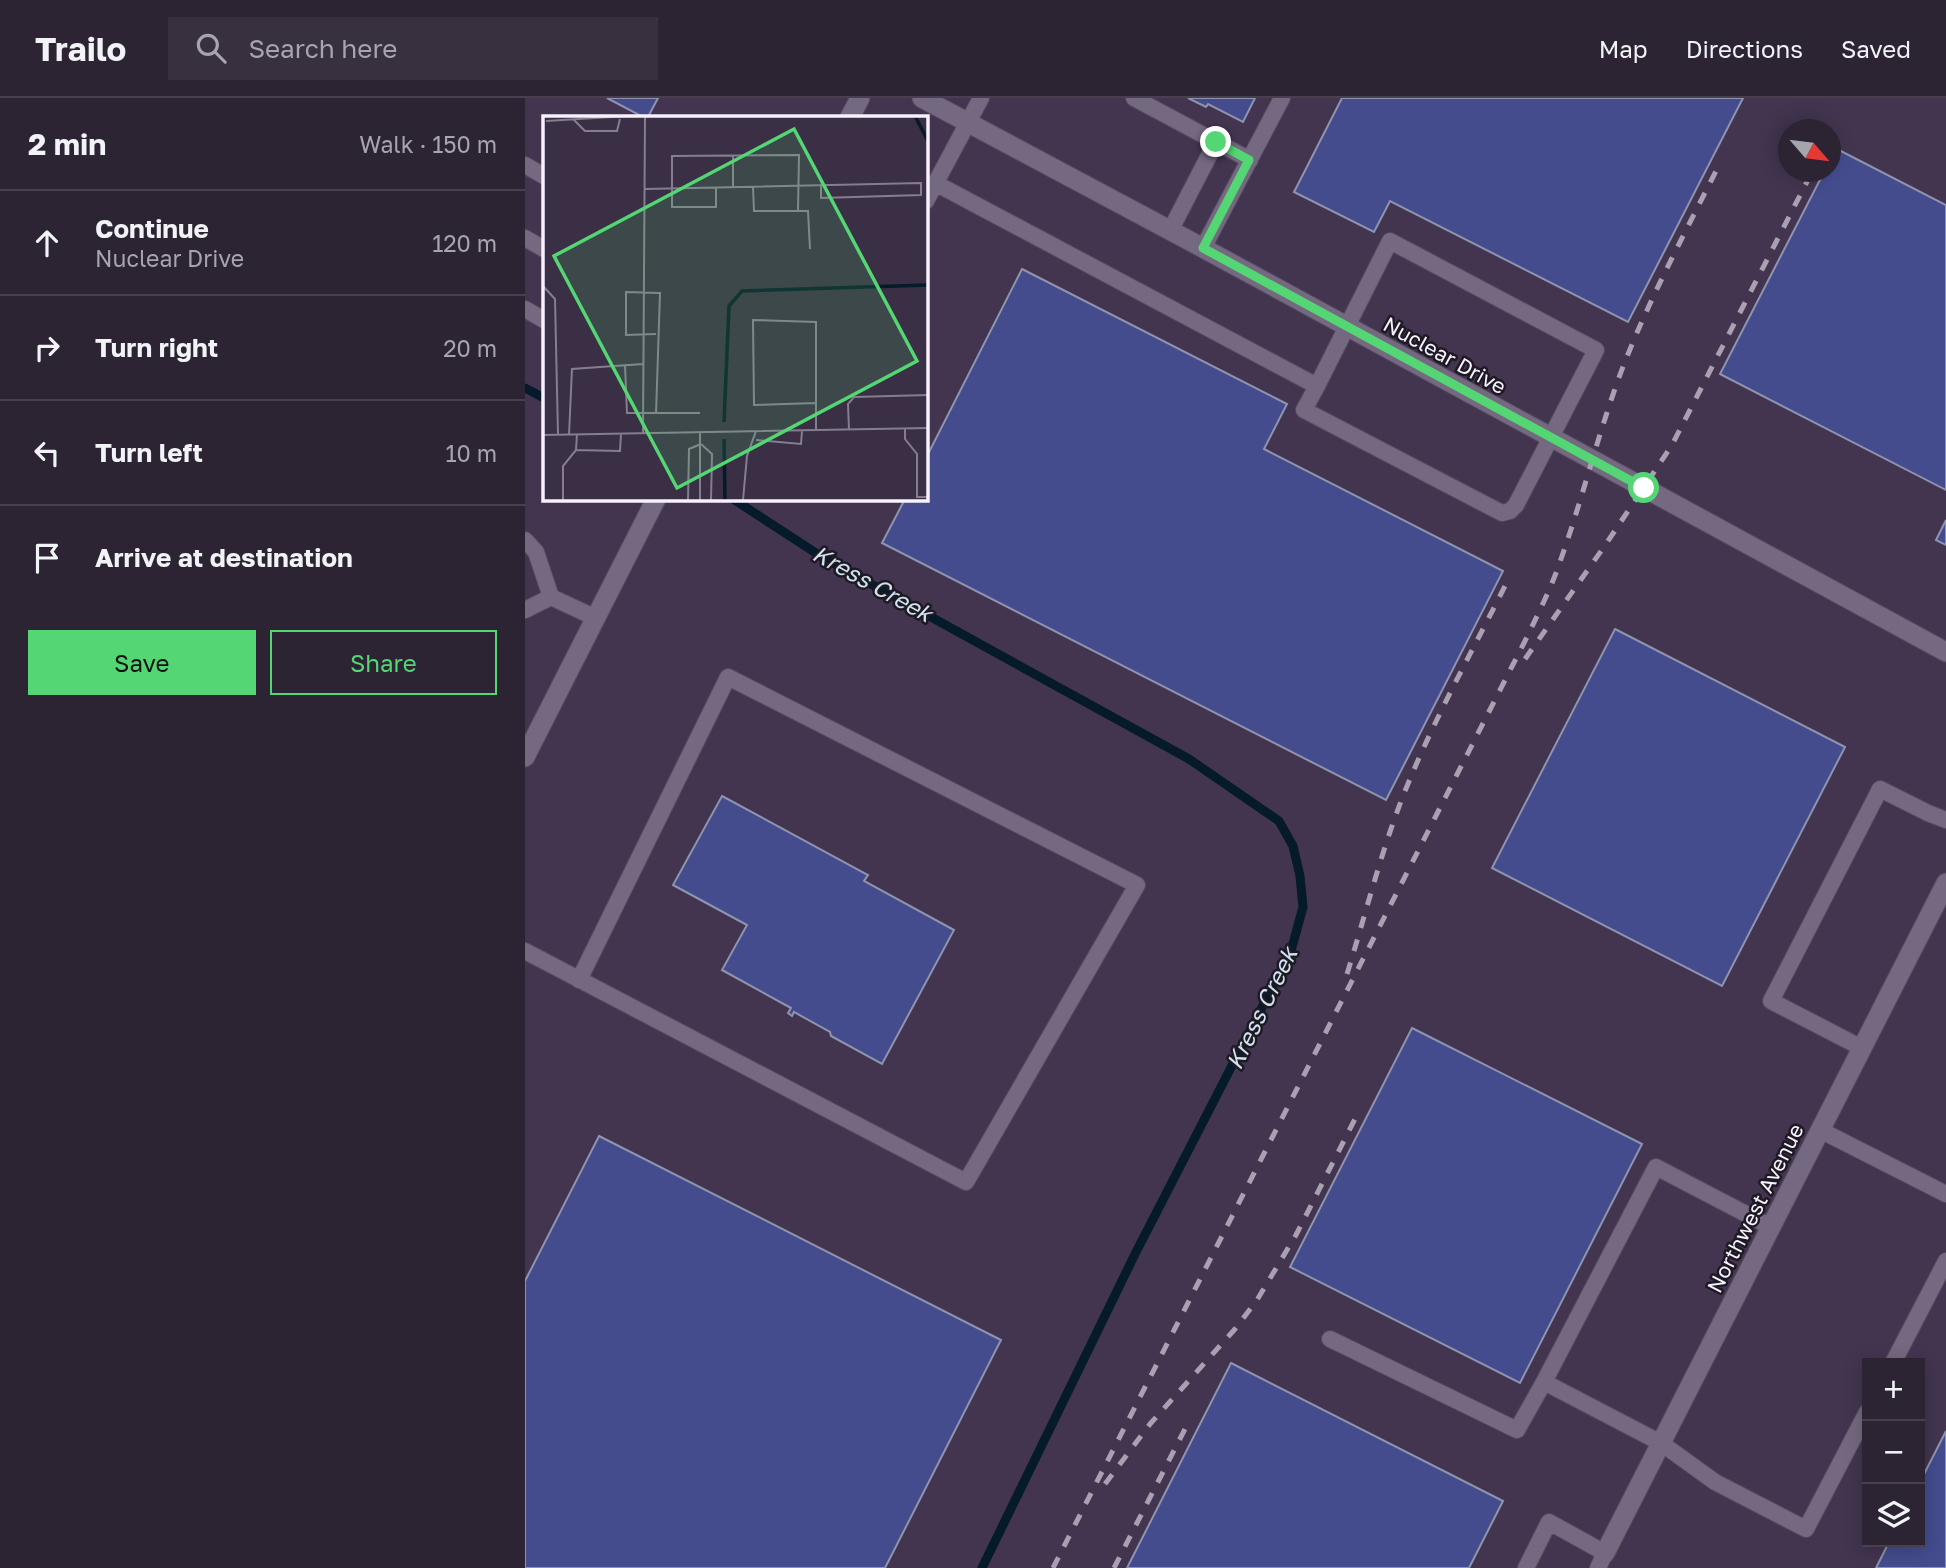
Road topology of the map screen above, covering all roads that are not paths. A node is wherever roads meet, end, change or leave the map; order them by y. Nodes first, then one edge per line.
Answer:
1 (860, 98) edge
2 (922, 98) edge
3 (981, 98) edge
4 (1134, 98) edge
5 (1282, 98) edge
6 (851, 116) edge
7 (967, 122) junction
8 (1216, 142) junction
9 (1249, 160) junction
10 (525, 165) edge
11 (543, 175) edge
12 (935, 183) junction
13 (927, 199) edge
14 (1170, 231) junction
15 (525, 238) edge
16 (543, 248) edge
17 (1203, 248) junction
18 (525, 309) edge
19 (543, 319) edge
20 (1347, 327) junction
21 (1317, 386) junction
22 (1550, 438) junction
23 (655, 500) edge
24 (525, 540) edge
25 (551, 597) junction
26 (525, 610) edge
27 (596, 618) junction
28 (1946, 652) edge
29 (525, 757) edge
30 (1946, 820) edge
31 (1946, 883) edge
32 (525, 951) edge
33 (579, 979) junction
34 (1862, 1048) junction
35 (1820, 1130) junction
36 (1946, 1194) edge
37 (1771, 1227) junction
38 (1946, 1261) edge
39 (1329, 1339) dead end
40 (1895, 1358) edge
41 (1543, 1382) junction
42 (1862, 1421) edge
43 (1661, 1443) junction
44 (1601, 1561) edge
45 (1526, 1568) edge

1 - 6 street
2 - 7 street, Nuclear Drive
3 - 7 lane
4 - 8 lane
5 - 9 lane
7 - 12 lane
7 - 14 street, Nuclear Drive
8 - 9 lane
8 - 14 lane
9 - 17 lane
10 - 11 lane
12 - 13 lane
12 - 21 lane
14 - 17 street, Nuclear Drive
15 - 16 lane
17 - 20 street, Nuclear Drive
18 - 19 lane
20 - 21 lane
20 - 22 street, Nuclear Drive
20 - 22 lane
21 - 22 lane
22 - 28 street, Nuclear Drive
23 - 27 street
24 - 25 lane
25 - 26 lane
25 - 27 lane
27 - 29 street
30 - 34 lane
31 - 34 street, Northwest Avenue
32 - 33 lane
33 - 33 lane
34 - 35 street, Northwest Avenue
35 - 36 lane
35 - 37 street, Northwest Avenue
37 - 41 lane
37 - 43 street, Northwest Avenue
38 - 40 lane
39 - 41 lane
41 - 43 lane
42 - 43 lane
43 - 44 street, Northwest Avenue
44 - 45 lane

